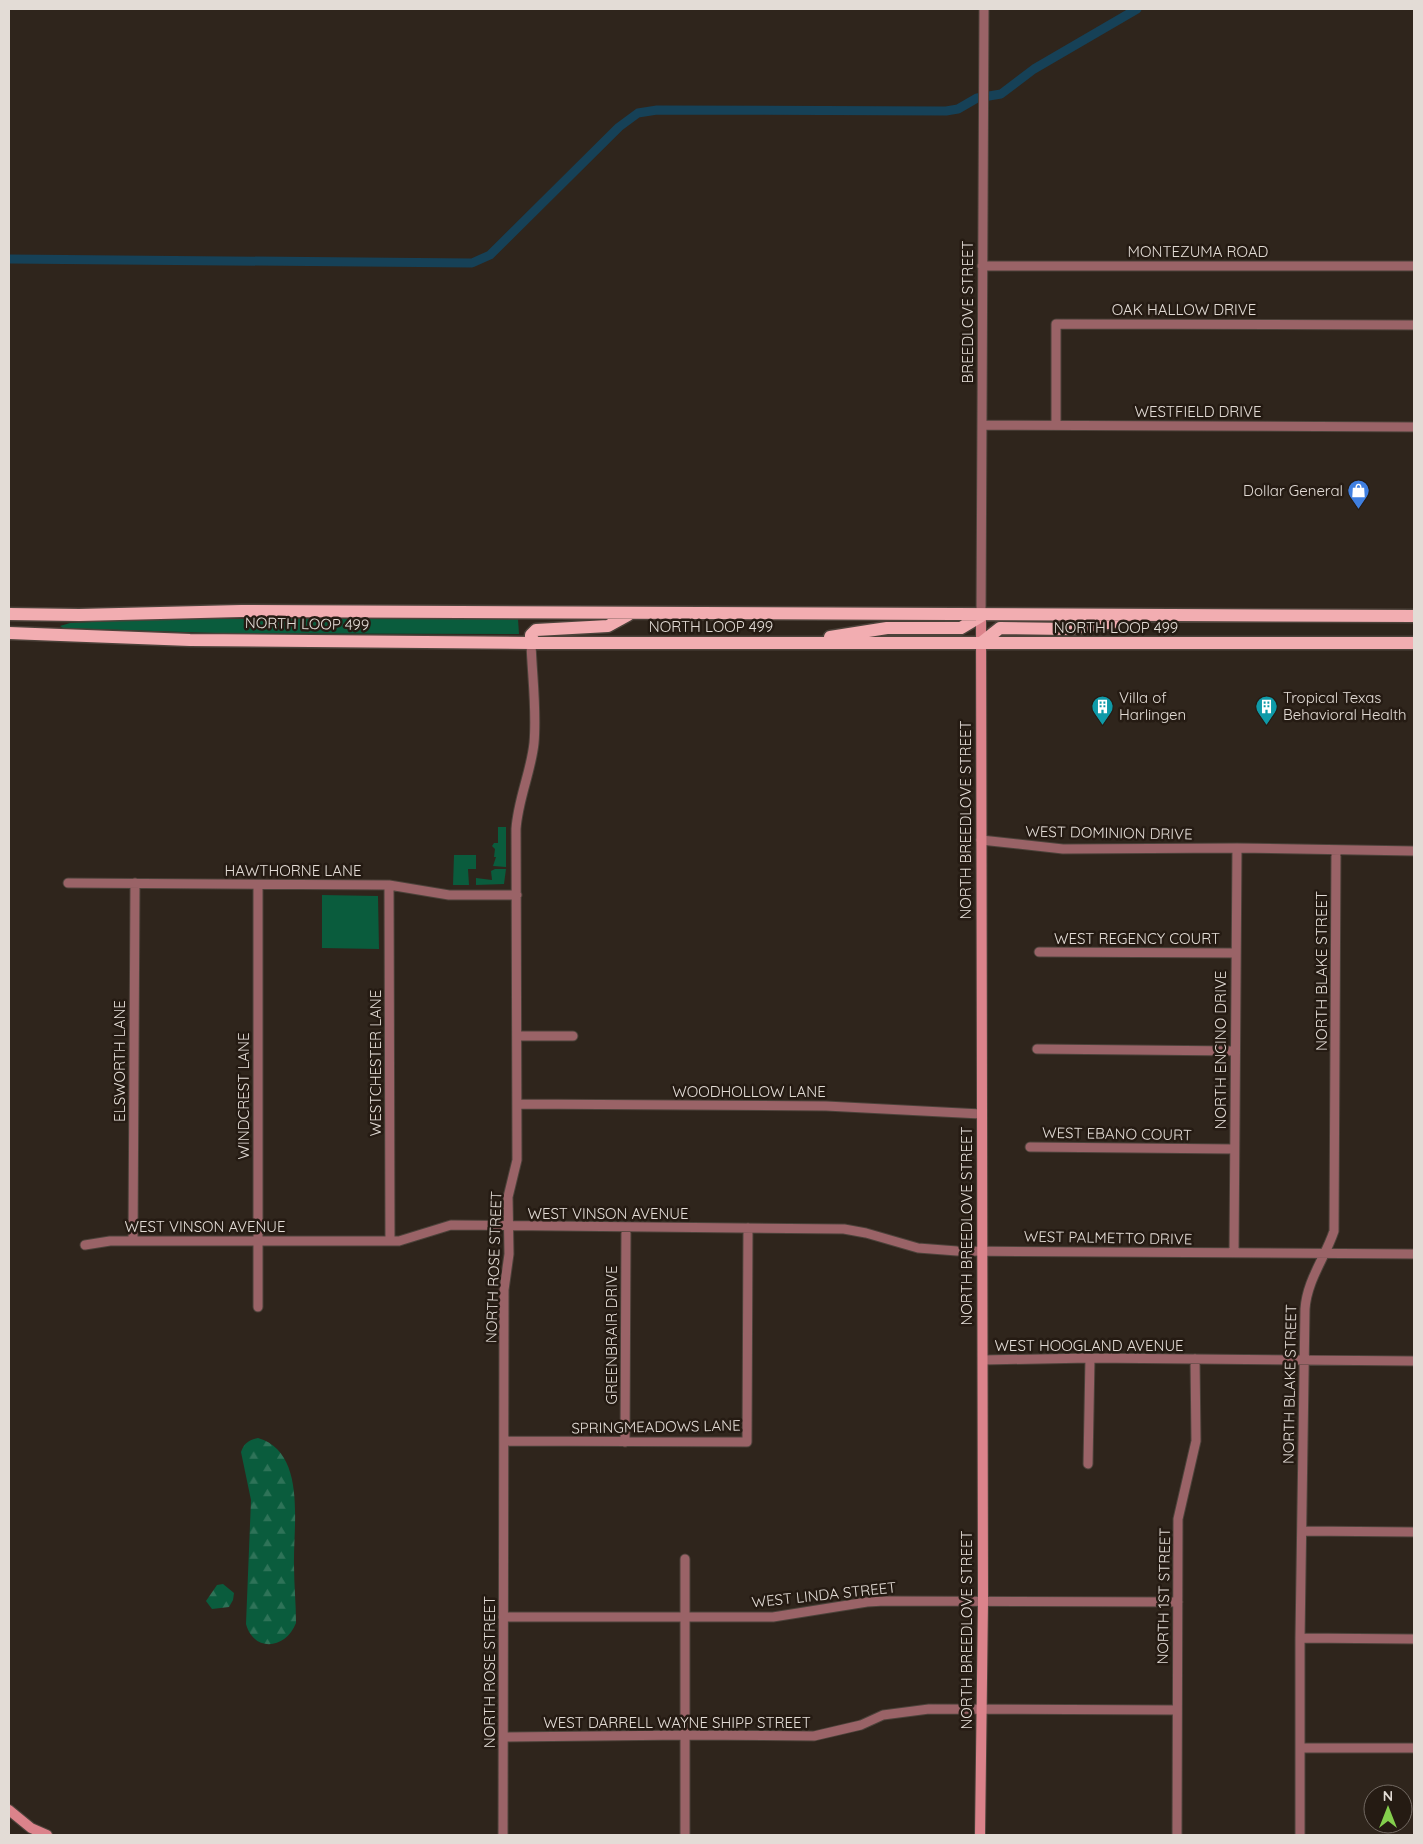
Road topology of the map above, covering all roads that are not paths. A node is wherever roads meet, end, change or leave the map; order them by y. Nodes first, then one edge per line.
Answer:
1 (984, 9) edge
2 (982, 266) junction
3 (1414, 266) edge
4 (1414, 325) edge
5 (982, 424) junction
6 (1056, 425) junction
7 (1414, 427) edge
8 (9, 614) edge
9 (630, 614) junction
10 (981, 616) junction
11 (1149, 616) junction
12 (1414, 616) edge
13 (9, 633) edge
14 (531, 643) junction
15 (806, 643) junction
16 (981, 643) junction
17 (1414, 644) edge
18 (981, 840) junction
19 (1237, 848) junction
20 (1336, 850) junction
21 (1414, 851) edge
22 (68, 883) dead end
23 (135, 883) junction
24 (258, 885) junction
25 (389, 885) junction
26 (517, 895) junction
27 (1039, 952) dead end
28 (1235, 953) junction
29 (517, 1036) junction
30 (573, 1036) dead end
31 (1036, 1049) dead end
32 (1235, 1051) junction
33 (517, 1104) junction
34 (981, 1114) junction
35 (1030, 1146) dead end
36 (1234, 1149) junction
37 (510, 1226) junction
38 (626, 1228) junction
39 (748, 1228) junction
40 (133, 1240) junction
41 (257, 1240) junction
42 (390, 1240) junction
43 (85, 1245) dead end
44 (982, 1251) junction
45 (1234, 1253) junction
46 (1325, 1254) junction
47 (1414, 1254) edge
48 (258, 1307) dead end
49 (1090, 1358) junction
50 (1195, 1359) junction
51 (983, 1360) junction
52 (1303, 1361) junction
53 (1414, 1361) edge
54 (504, 1441) junction
55 (626, 1442) junction
56 (1088, 1464) dead end
57 (1302, 1532) junction
58 (1414, 1532) edge
59 (685, 1559) dead end
60 (983, 1601) junction
61 (1178, 1602) junction
62 (503, 1617) junction
63 (686, 1617) junction
64 (1300, 1638) junction
65 (1414, 1639) edge
66 (982, 1709) junction
67 (1176, 1710) junction
68 (685, 1735) junction
69 (504, 1738) junction
70 (1300, 1748) junction
71 (1414, 1748) edge
72 (9, 1810) edge
73 (47, 1835) edge
74 (503, 1835) edge
75 (685, 1835) edge
76 (980, 1835) edge
77 (1177, 1835) edge
78 (1300, 1835) edge

1 - 2 street, BREEDLOVE STREET
2 - 3 street, MONTEZUMA ROAD
2 - 5 street, BREEDLOVE STREET
4 - 6 street, OAK HALLOW DRIVE
5 - 6 street, WESTFIELD DRIVE
5 - 10 street, BREEDLOVE STREET
6 - 7 street, WESTFIELD DRIVE
8 - 9 main road, NORTH LOOP 499
9 - 10 main road, NORTH LOOP 499
9 - 14 main road
10 - 11 main road, NORTH LOOP 499
10 - 15 main road
10 - 16 street, NORTH BREEDLOVE STREET
11 - 12 main road, NORTH LOOP 499
11 - 16 main road
13 - 14 main road, NORTH LOOP 499
14 - 15 main road, NORTH LOOP 499
14 - 26 street, NORTH ROSE STREET
15 - 16 main road, NORTH LOOP 499
16 - 17 main road, NORTH LOOP 499
16 - 18 street, NORTH BREEDLOVE STREET
18 - 19 street, WEST DOMINION DRIVE
18 - 34 street, NORTH BREEDLOVE STREET
19 - 20 street, WEST DOMINION DRIVE
19 - 28 street, NORTH ENCINO DRIVE
20 - 21 street, WEST DOMINION DRIVE
20 - 46 street, NORTH BLAKE STREET
22 - 23 street, HAWTHORNE LANE
23 - 24 street, HAWTHORNE LANE
23 - 40 street, ELSWORTH LANE
24 - 25 street, HAWTHORNE LANE
24 - 41 street, WINDCREST LANE
25 - 26 street, HAWTHORNE LANE
25 - 42 street, WESTCHESTER LANE
26 - 29 street, NORTH ROSE STREET
27 - 28 street, WEST REGENCY COURT
28 - 32 street, NORTH ENCINO DRIVE
29 - 30 street
29 - 33 street, NORTH ROSE STREET
31 - 32 street
32 - 36 street, NORTH ENCINO DRIVE
33 - 34 street, WOODHOLLOW LANE
33 - 37 street, NORTH ROSE STREET
34 - 44 street, NORTH BREEDLOVE STREET
35 - 36 street, WEST EBANO COURT
36 - 45 street, NORTH ENCINO DRIVE
37 - 38 street, WEST VINSON AVENUE
37 - 42 street, WEST VINSON AVENUE
37 - 54 street, NORTH ROSE STREET
38 - 39 street, WEST VINSON AVENUE
38 - 55 street, GREENBRAIR DRIVE
39 - 44 street, WEST VINSON AVENUE
39 - 55 street, SPRINGMEADOWS LANE
40 - 41 street, WEST VINSON AVENUE
40 - 43 street, WEST VINSON AVENUE
41 - 42 street, WEST VINSON AVENUE
41 - 48 street, WINDCREST LANE
44 - 45 street, WEST PALMETTO DRIVE
44 - 51 street, NORTH BREEDLOVE STREET
45 - 46 street, WEST PALMETTO DRIVE
46 - 47 street, WEST PALMETTO DRIVE
46 - 52 street, NORTH BLAKE STREET
49 - 50 street, WEST HOOGLAND AVENUE
49 - 51 street, WEST HOOGLAND AVENUE
49 - 56 street
50 - 52 street, WEST HOOGLAND AVENUE
50 - 61 street, NORTH 1ST STREET
51 - 60 street, NORTH BREEDLOVE STREET
52 - 53 street, WEST HOOGLAND AVENUE
52 - 57 street, NORTH BLAKE STREET
54 - 55 street, SPRINGMEADOWS LANE
54 - 62 street, NORTH ROSE STREET
57 - 58 street
57 - 64 street, NORTH BLAKE STREET
59 - 63 street
60 - 61 street, WEST LINDA STREET
60 - 63 street, WEST LINDA STREET
60 - 66 street, NORTH BREEDLOVE STREET
61 - 67 street, NORTH 1ST STREET
62 - 63 street, WEST LINDA STREET
62 - 69 street, NORTH ROSE STREET
63 - 68 street
64 - 65 street
64 - 70 street, NORTH BLAKE STREET
66 - 67 street, WEST DARRELL WAYNE SHIPP STREET
66 - 68 street, WEST DARRELL WAYNE SHIPP STREET
66 - 76 street, NORTH BREEDLOVE STREET
67 - 77 street, NORTH 1ST STREET
68 - 69 street, WEST DARRELL WAYNE SHIPP STREET
68 - 75 street
69 - 74 street, NORTH ROSE STREET
70 - 71 street
70 - 78 street, NORTH BLAKE STREET
72 - 73 street

